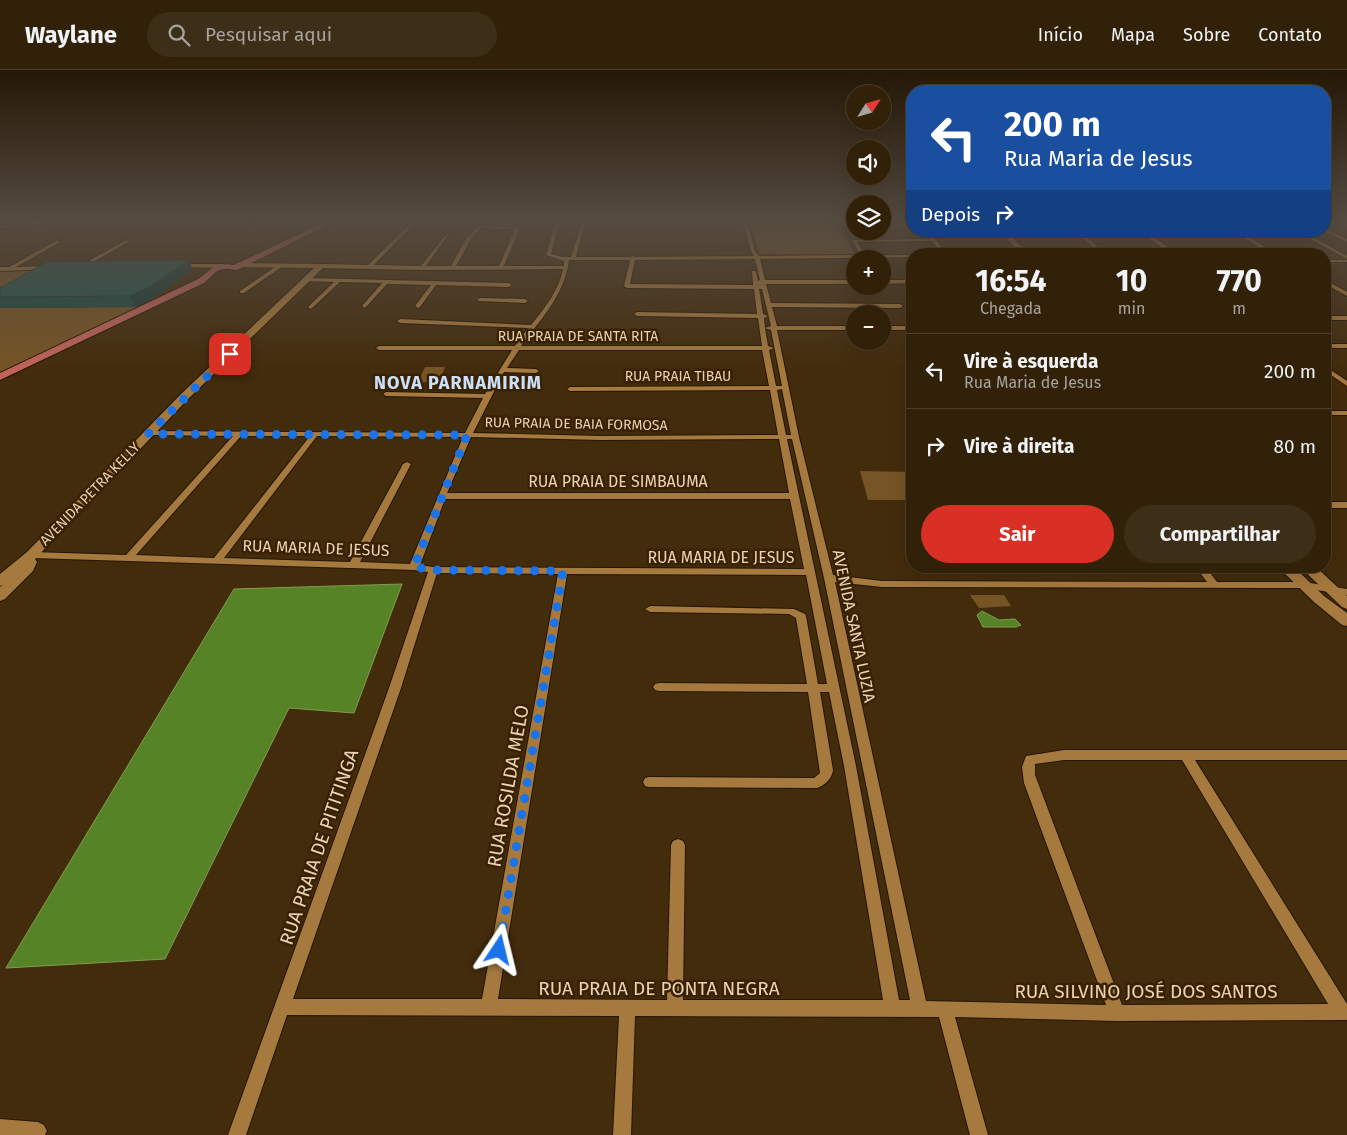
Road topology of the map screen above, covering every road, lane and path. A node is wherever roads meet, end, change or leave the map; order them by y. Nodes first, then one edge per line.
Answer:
1 (221, 271) edge
2 (221, 271) edge
3 (273, 271) edge
4 (315, 271) edge
5 (567, 271) edge
6 (630, 271) edge
7 (757, 271) edge
8 (306, 280) junction
9 (338, 281) junction
10 (846, 282) edge
11 (891, 282) edge
12 (906, 282) edge
13 (385, 283) junction
14 (434, 284) junction
15 (490, 285) junction
16 (760, 285) junction
17 (1331, 285) edge
18 (509, 286) dead end
19 (242, 292) dead end
20 (1347, 294) edge
21 (480, 300) junction
22 (525, 301) dead end
23 (365, 306) dead end
24 (418, 306) dead end
25 (476, 306) dead end
26 (900, 306) dead end
27 (311, 307) dead end
28 (766, 311) junction
29 (636, 314) dead end
30 (1331, 318) edge
31 (1347, 318) edge
32 (400, 321) dead end
33 (533, 327) junction
34 (762, 328) junction
35 (774, 328) junction
36 (846, 328) edge
37 (891, 328) edge
38 (906, 328) edge
39 (1331, 346) edge
40 (1347, 346) edge
41 (379, 348) dead end
42 (765, 348) junction
43 (777, 348) junction
44 (516, 349) junction
45 (502, 370) junction
46 (536, 371) dead end
47 (1331, 373) edge
48 (0, 377) edge
49 (1338, 378) junction
50 (1347, 378) edge
51 (0, 383) edge
52 (1347, 384) edge
53 (774, 388) junction
54 (786, 388) junction
55 (570, 389) dead end
56 (386, 394) dead end
57 (487, 396) junction
58 (1331, 413) edge
59 (1347, 413) edge
60 (148, 434) junction
61 (315, 434) junction
62 (238, 435) junction
63 (467, 435) junction
64 (782, 437) junction
65 (795, 437) junction
66 (407, 464) dead end
67 (443, 496) junction
68 (794, 496) junction
69 (1331, 505) edge
70 (1347, 505) edge
71 (32, 555) junction
72 (130, 557) junction
73 (218, 560) junction
74 (354, 564) junction
75 (414, 567) junction
76 (434, 570) junction
77 (563, 571) junction
78 (810, 572) junction
79 (1205, 573) edge
80 (1291, 573) edge
81 (1314, 573) edge
82 (829, 578) junction
83 (0, 581) edge
84 (1214, 585) junction
85 (1304, 585) junction
86 (1332, 590) junction
87 (1347, 592) edge
88 (0, 596) edge
89 (1347, 604) edge
90 (650, 609) dead end
91 (1347, 621) edge
92 (659, 687) dead end
93 (814, 688) junction
94 (833, 688) junction
95 (1185, 755) junction
96 (1347, 755) edge
97 (649, 782) dead end
98 (678, 845) dead end
99 (284, 1007) junction
100 (489, 1007) junction
101 (627, 1007) junction
102 (676, 1007) junction
103 (892, 1008) junction
104 (920, 1009) junction
105 (945, 1010) junction
106 (1345, 1012) edge
107 (1117, 1013) junction
108 (0, 1128) edge
109 (37, 1133) edge
110 (237, 1135) edge
111 (622, 1135) edge
112 (978, 1135) edge

1 - 48 main road
2 - 51 main road
3 - 19 street
4 - 8 street, AVENIDA PETRA KELLY
5 - 33 street
6 - 16 street
7 - 16 street, AVENIDA SANTA LUZIA
8 - 9 street
8 - 60 street, AVENIDA PETRA KELLY
9 - 13 street
9 - 27 street
10 - 16 street
11 - 12 street
13 - 14 street
13 - 23 street
14 - 15 street
14 - 24 street
15 - 18 street
15 - 21 street
16 - 28 street, AVENIDA SANTA LUZIA
17 - 20 street
21 - 22 street
21 - 25 street
26 - 28 street
28 - 29 street
28 - 34 street, AVENIDA SANTA LUZIA
28 - 35 street, AVENIDA SANTA LUZIA
30 - 31 street
32 - 33 street
33 - 44 street
34 - 35 street
34 - 42 street, AVENIDA SANTA LUZIA
35 - 36 street
35 - 43 street, AVENIDA SANTA LUZIA
37 - 38 street
39 - 40 street
41 - 44 street, RUA PRAIA DE SANTA RITA
42 - 43 street, RUA PRAIA DE SANTA RITA
42 - 44 street, RUA PRAIA DE SANTA RITA
42 - 53 street, AVENIDA SANTA LUZIA
43 - 54 street, AVENIDA SANTA LUZIA
44 - 45 street
45 - 46 street
45 - 57 street
47 - 49 street
49 - 50 street
49 - 52 street
53 - 54 street, RUA PRAIA TIBAU
53 - 55 street, RUA PRAIA TIBAU
53 - 64 street, AVENIDA SANTA LUZIA
54 - 65 street, AVENIDA SANTA LUZIA
56 - 57 street
57 - 63 street
58 - 59 street
60 - 62 street, RUA PRAIA DE BAIA FORMOSA
60 - 71 street, AVENIDA PETRA KELLY
61 - 62 street, RUA PRAIA DE BAIA FORMOSA
61 - 63 street, RUA PRAIA DE BAIA FORMOSA
61 - 73 street
62 - 72 street
63 - 64 street, RUA PRAIA DE BAIA FORMOSA
63 - 67 street
64 - 65 street, RUA PRAIA DE BAIA FORMOSA
64 - 68 street, AVENIDA SANTA LUZIA
65 - 82 street, AVENIDA SANTA LUZIA
66 - 74 street
67 - 68 street, RUA PRAIA DE SIMBAUMA
67 - 75 street
68 - 78 street, AVENIDA SANTA LUZIA
69 - 70 street
71 - 72 street, RUA MARIA DE JESUS
71 - 83 street, AVENIDA PETRA KELLY
71 - 88 street, AVENIDA PETRA KELLY
72 - 73 street, RUA MARIA DE JESUS
73 - 74 street, RUA MARIA DE JESUS
74 - 75 street, RUA MARIA DE JESUS
75 - 76 street, RUA MARIA DE JESUS
76 - 77 street, RUA MARIA DE JESUS
76 - 99 street, RUA PRAIA DE PITITINGA
77 - 78 street, RUA MARIA DE JESUS
77 - 100 street, RUA ROSILDA MELO
78 - 94 street, AVENIDA SANTA LUZIA
79 - 84 street
80 - 85 street
81 - 86 street
82 - 84 street
82 - 104 street, AVENIDA SANTA LUZIA
84 - 85 street
85 - 86 street
85 - 91 street
86 - 87 street
86 - 89 street
90 - 93 street
92 - 93 street
93 - 94 street
93 - 97 street
94 - 103 street, AVENIDA SANTA LUZIA
95 - 96 street
95 - 106 street
95 - 107 street
98 - 102 street
99 - 100 street, RUA PRAIA DE PONTA NEGRA
99 - 110 street, RUA PRAIA DE PITITINGA
100 - 101 street, RUA PRAIA DE PONTA NEGRA
101 - 102 street, RUA PRAIA DE PONTA NEGRA
101 - 111 street
102 - 103 street, RUA PRAIA DE PONTA NEGRA
103 - 104 street, RUA PRAIA DE PONTA NEGRA
104 - 105 street, RUA PRAIA DE PONTA NEGRA
105 - 107 street, RUA SILVINO JOSÉ DOS SANTOS
105 - 112 street
106 - 107 street, RUA SILVINO JOSÉ DOS SANTOS
108 - 109 street

